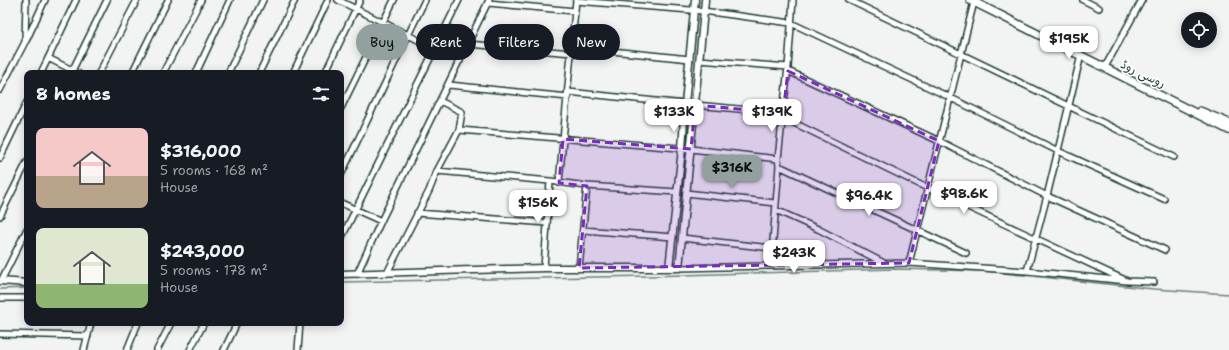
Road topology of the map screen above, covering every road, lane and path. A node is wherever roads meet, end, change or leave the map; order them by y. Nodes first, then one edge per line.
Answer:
1 (26, 0) edge
2 (45, 0) edge
3 (76, 0) edge
4 (107, 0) edge
5 (137, 0) edge
6 (168, 0) edge
7 (201, 0) edge
8 (230, 0) edge
9 (263, 0) edge
10 (295, 0) edge
11 (328, 0) edge
12 (338, 0) edge
13 (360, 0) edge
14 (394, 0) edge
15 (425, 0) edge
16 (459, 0) edge
17 (695, 0) edge
18 (705, 0) edge
19 (792, 0) edge
20 (849, 0) edge
21 (1082, 0) edge
22 (1142, 0) edge
23 (576, 1) edge
24 (972, 1) edge
25 (489, 2) edge
26 (1099, 8) dead end
27 (356, 9) junction
28 (575, 11) junction
29 (694, 11) junction
30 (703, 12) junction
31 (383, 22) junction
32 (791, 23) junction
33 (387, 24) edge
34 (447, 24) edge
35 (574, 24) edge
36 (476, 28) edge
37 (408, 35) joint
38 (416, 39) edge
39 (25, 42) junction
40 (476, 44) edge
41 (562, 49) edge
42 (620, 54) edge
43 (961, 54) junction
44 (1081, 55) junction
45 (48, 58) junction
46 (396, 60) edge
47 (430, 60) edge
48 (571, 60) edge
49 (690, 60) junction
50 (699, 60) junction
51 (460, 61) edge
52 (1105, 68) junction
53 (788, 69) junction
54 (42, 70) edge
55 (68, 70) edge
56 (72, 70) edge
57 (101, 70) edge
58 (133, 70) edge
59 (166, 70) edge
60 (197, 70) edge
61 (229, 70) edge
62 (260, 70) edge
63 (293, 70) edge
64 (326, 70) edge
65 (449, 85) junction
66 (0, 90) edge
67 (568, 94) junction
68 (949, 97) junction
69 (440, 101) junction
70 (344, 102) edge
71 (1177, 103) junction
72 (685, 104) junction
73 (695, 105) junction
74 (1069, 107) junction
75 (24, 108) edge
76 (783, 115) junction
77 (1229, 123) edge
78 (459, 130) junction
79 (1229, 130) edge
80 (564, 139) junction
81 (939, 141) junction
82 (682, 149) junction
83 (691, 149) junction
84 (1058, 151) junction
85 (1174, 157) dead end
86 (0, 158) edge
87 (778, 159) junction
88 (779, 166) junction
89 (24, 168) edge
90 (344, 169) edge
91 (437, 171) junction
92 (550, 181) junction
93 (559, 183) junction
94 (587, 186) junction
95 (927, 188) junction
96 (677, 192) junction
97 (686, 193) junction
98 (1047, 196) junction
99 (1164, 199) dead end
100 (775, 203) junction
101 (344, 204) edge
102 (356, 209) junction
103 (776, 210) junction
104 (417, 213) junction
105 (0, 216) edge
106 (381, 221) junction
107 (547, 222) junction
108 (583, 230) junction
109 (917, 231) junction
110 (344, 233) edge
111 (24, 235) edge
112 (673, 238) junction
113 (682, 238) junction
114 (1037, 239) junction
115 (772, 248) junction
116 (1165, 250) dead end
117 (966, 253) dead end
118 (909, 263) junction
119 (887, 264) junction
120 (771, 266) junction
121 (544, 268) junction
122 (579, 268) junction
123 (669, 268) junction
124 (679, 268) junction
125 (1027, 271) junction
126 (344, 274) edge
127 (357, 274) junction
128 (387, 274) junction
129 (0, 281) edge
130 (1127, 281) junction
131 (1154, 282) dead end
132 (24, 283) edge
133 (0, 298) edge
134 (24, 298) edge
135 (90, 326) edge
136 (137, 326) edge
137 (169, 326) edge
138 (202, 326) edge
139 (236, 326) edge
140 (300, 326) edge
141 (0, 334) edge
142 (88, 336) junction
143 (84, 350) edge
144 (127, 350) edge
145 (157, 350) edge
146 (190, 350) edge
147 (224, 350) edge
148 (298, 350) edge

1 - 39 street
2 - 39 street
3 - 45 street
4 - 56 street
5 - 57 street
6 - 58 street
7 - 59 street
8 - 60 street
9 - 61 street
10 - 62 street
11 - 63 street
12 - 27 street
13 - 27 street
14 - 31 street
15 - 37 street
16 - 34 street
17 - 29 street
18 - 30 street
19 - 32 street
20 - 43 street
21 - 26 street
22 - 52 street
23 - 28 street
23 - 29 street
24 - 43 street
24 - 44 main road, روسی روڈ
25 - 28 street
25 - 36 street
27 - 31 street
27 - 64 street
28 - 35 street
29 - 30 street
29 - 49 street
30 - 32 street
30 - 50 street
31 - 33 street
31 - 70 street
32 - 53 street
32 - 68 street
37 - 38 street
39 - 66 street
40 - 41 street
42 - 49 street
43 - 68 street
43 - 74 street
44 - 52 main road, روسی روڈ
44 - 74 street
45 - 54 street
45 - 55 street
46 - 90 street
47 - 102 street
48 - 67 street
49 - 72 street
50 - 53 street
50 - 73 street
51 - 65 street
52 - 71 main road, روسی روڈ
53 - 76 street
53 - 81 street
65 - 67 street
65 - 69 street
67 - 72 street
67 - 80 street
68 - 81 street
68 - 84 street
69 - 78 street
69 - 106 street
71 - 77 main road, روسی روڈ
71 - 79 main road, روسی روڈ
72 - 82 street
73 - 76 street
73 - 83 street
74 - 84 street
74 - 85 street
75 - 86 street
76 - 87 street
76 - 95 street
78 - 80 street
78 - 91 street
80 - 82 street
80 - 93 street
81 - 95 street
81 - 98 street
82 - 83 street
82 - 96 street
83 - 87 street
83 - 97 street
84 - 98 street
84 - 99 street
87 - 88 street
88 - 100 street
88 - 109 street
89 - 105 street
91 - 92 street
91 - 104 street
92 - 93 street
92 - 107 street
93 - 94 street
94 - 96 street
94 - 108 street
95 - 109 street
95 - 114 street
96 - 112 street
97 - 100 street
97 - 113 street
98 - 114 street
98 - 116 street
100 - 103 street
101 - 102 street
102 - 106 street
102 - 110 street
103 - 115 street
103 - 119 street
104 - 107 street
104 - 128 street
106 - 127 street
107 - 121 street
108 - 112 street
108 - 122 street
109 - 117 street
109 - 118 street
111 - 129 street
112 - 123 street
113 - 115 street
113 - 124 street
114 - 125 street
114 - 130 street
115 - 120 street
118 - 119 street
118 - 125 street
119 - 120 street
120 - 124 street
121 - 122 street
121 - 128 street
122 - 123 street
123 - 124 street
125 - 130 street
126 - 127 street
127 - 128 street
129 - 132 street
130 - 131 street
133 - 134 street
135 - 142 street
136 - 144 street
137 - 145 street
138 - 146 street
139 - 147 street
140 - 148 street
141 - 142 street
142 - 143 street

